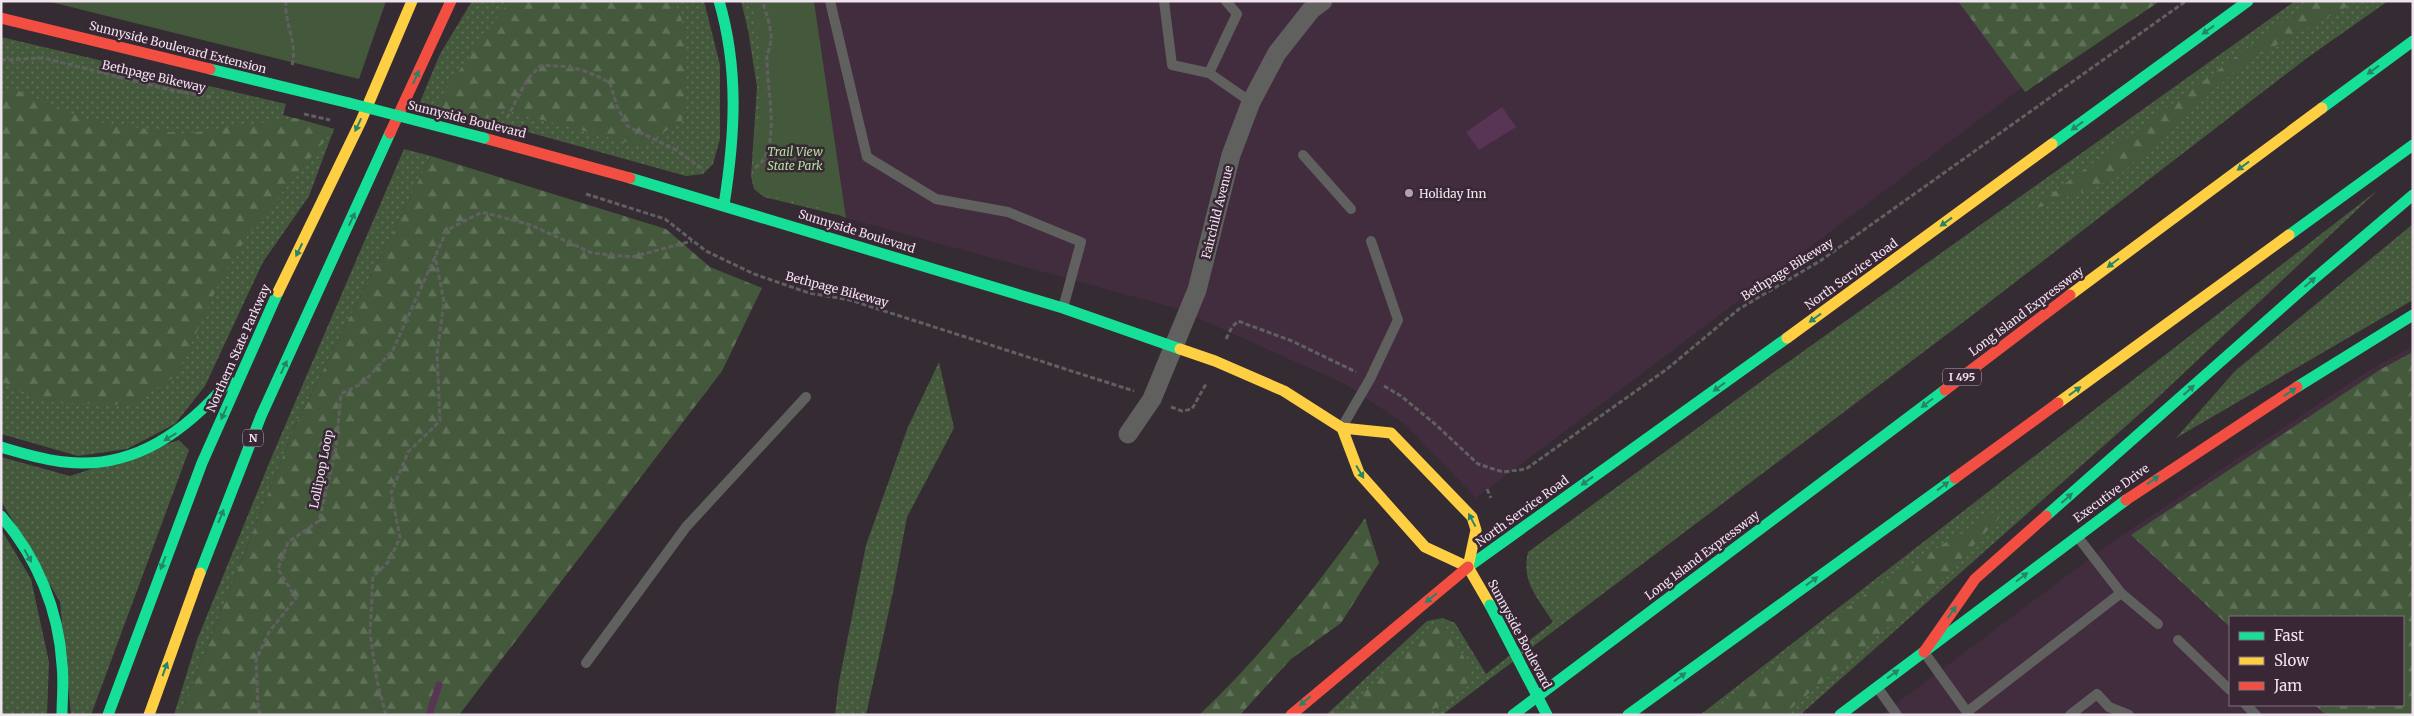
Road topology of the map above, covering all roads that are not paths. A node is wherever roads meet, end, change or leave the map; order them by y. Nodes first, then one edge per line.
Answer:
1 (412, 1) edge
2 (451, 1) edge
3 (719, 1) edge
4 (830, 1) edge
5 (1164, 1) edge
6 (1226, 1) edge
7 (2248, 1) edge
8 (1313, 4) edge
9 (1, 18) edge
10 (2413, 41) edge
11 (1209, 74) junction
12 (1251, 102) junction
13 (349, 103) joint
14 (2413, 145) edge
15 (1303, 155) dead end
16 (2413, 195) edge
17 (724, 205) junction
18 (1352, 209) dead end
19 (1371, 241) dead end
20 (1063, 308) junction
21 (2413, 315) edge
22 (1175, 346) junction
23 (251, 352) junction
24 (806, 398) dead end
25 (1342, 428) junction
26 (1128, 434) dead end
27 (1, 447) edge
28 (1, 516) edge
29 (2076, 535) junction
30 (1468, 567) junction
31 (2121, 593) junction
32 (2158, 624) dead end
33 (2178, 640) dead end
34 (1924, 652) junction
35 (586, 663) dead end
36 (1876, 686) junction
37 (2229, 689) edge
38 (2247, 706) edge
39 (1967, 714) edge
40 (62, 715) edge
41 (108, 715) edge
42 (149, 715) edge
43 (1291, 715) edge
44 (1513, 715) edge
45 (1547, 715) edge
46 (1628, 715) edge
47 (1840, 715) edge
48 (1897, 715) edge
49 (2070, 715) edge
50 (2129, 715) edge
51 (2256, 715) edge

1 -> 23 main road, Northern State Parkway
42 -> 2 main road, N
3 - 17 main road
4 - 20 lane
5 - 11 lane
6 - 11 lane
7 -> 30 main road, North Service Road
8 - 12 street, Fairchild Avenue
9 - 13 main road, Sunnyside Boulevard Extension
10 -> 44 main road, Long Island Expressway / I 495
11 - 12 lane
12 - 22 street, Fairchild Avenue
13 - 17 main road, Sunnyside Boulevard, bridge
46 -> 14 main road
15 - 18 lane
34 -> 16 main road
17 - 20 main road, Sunnyside Boulevard
19 - 25 lane
20 - 22 main road, Sunnyside Boulevard
29 -> 21 main road, Executive Drive
22 - 25 main road, Sunnyside Boulevard
22 - 26 street, Fairchild Avenue
23 -> 27 main road
23 -> 41 main road, Northern State Parkway
24 - 35 lane
25 -> 30 main road
30 -> 25 main road, Sunnyside Boulevard
28 -> 40 main road
29 - 31 lane
34 -> 29 main road, Executive Drive
30 -> 43 main road, North Service Road
30 - 45 main road, Sunnyside Boulevard, bridge
31 - 32 lane
31 - 39 lane
33 - 37 lane
36 -> 34 main road, Executive Drive
34 - 39 lane
36 - 47 main road, Executive Drive
36 - 48 lane
38 - 51 lane
49 - 50 lane

